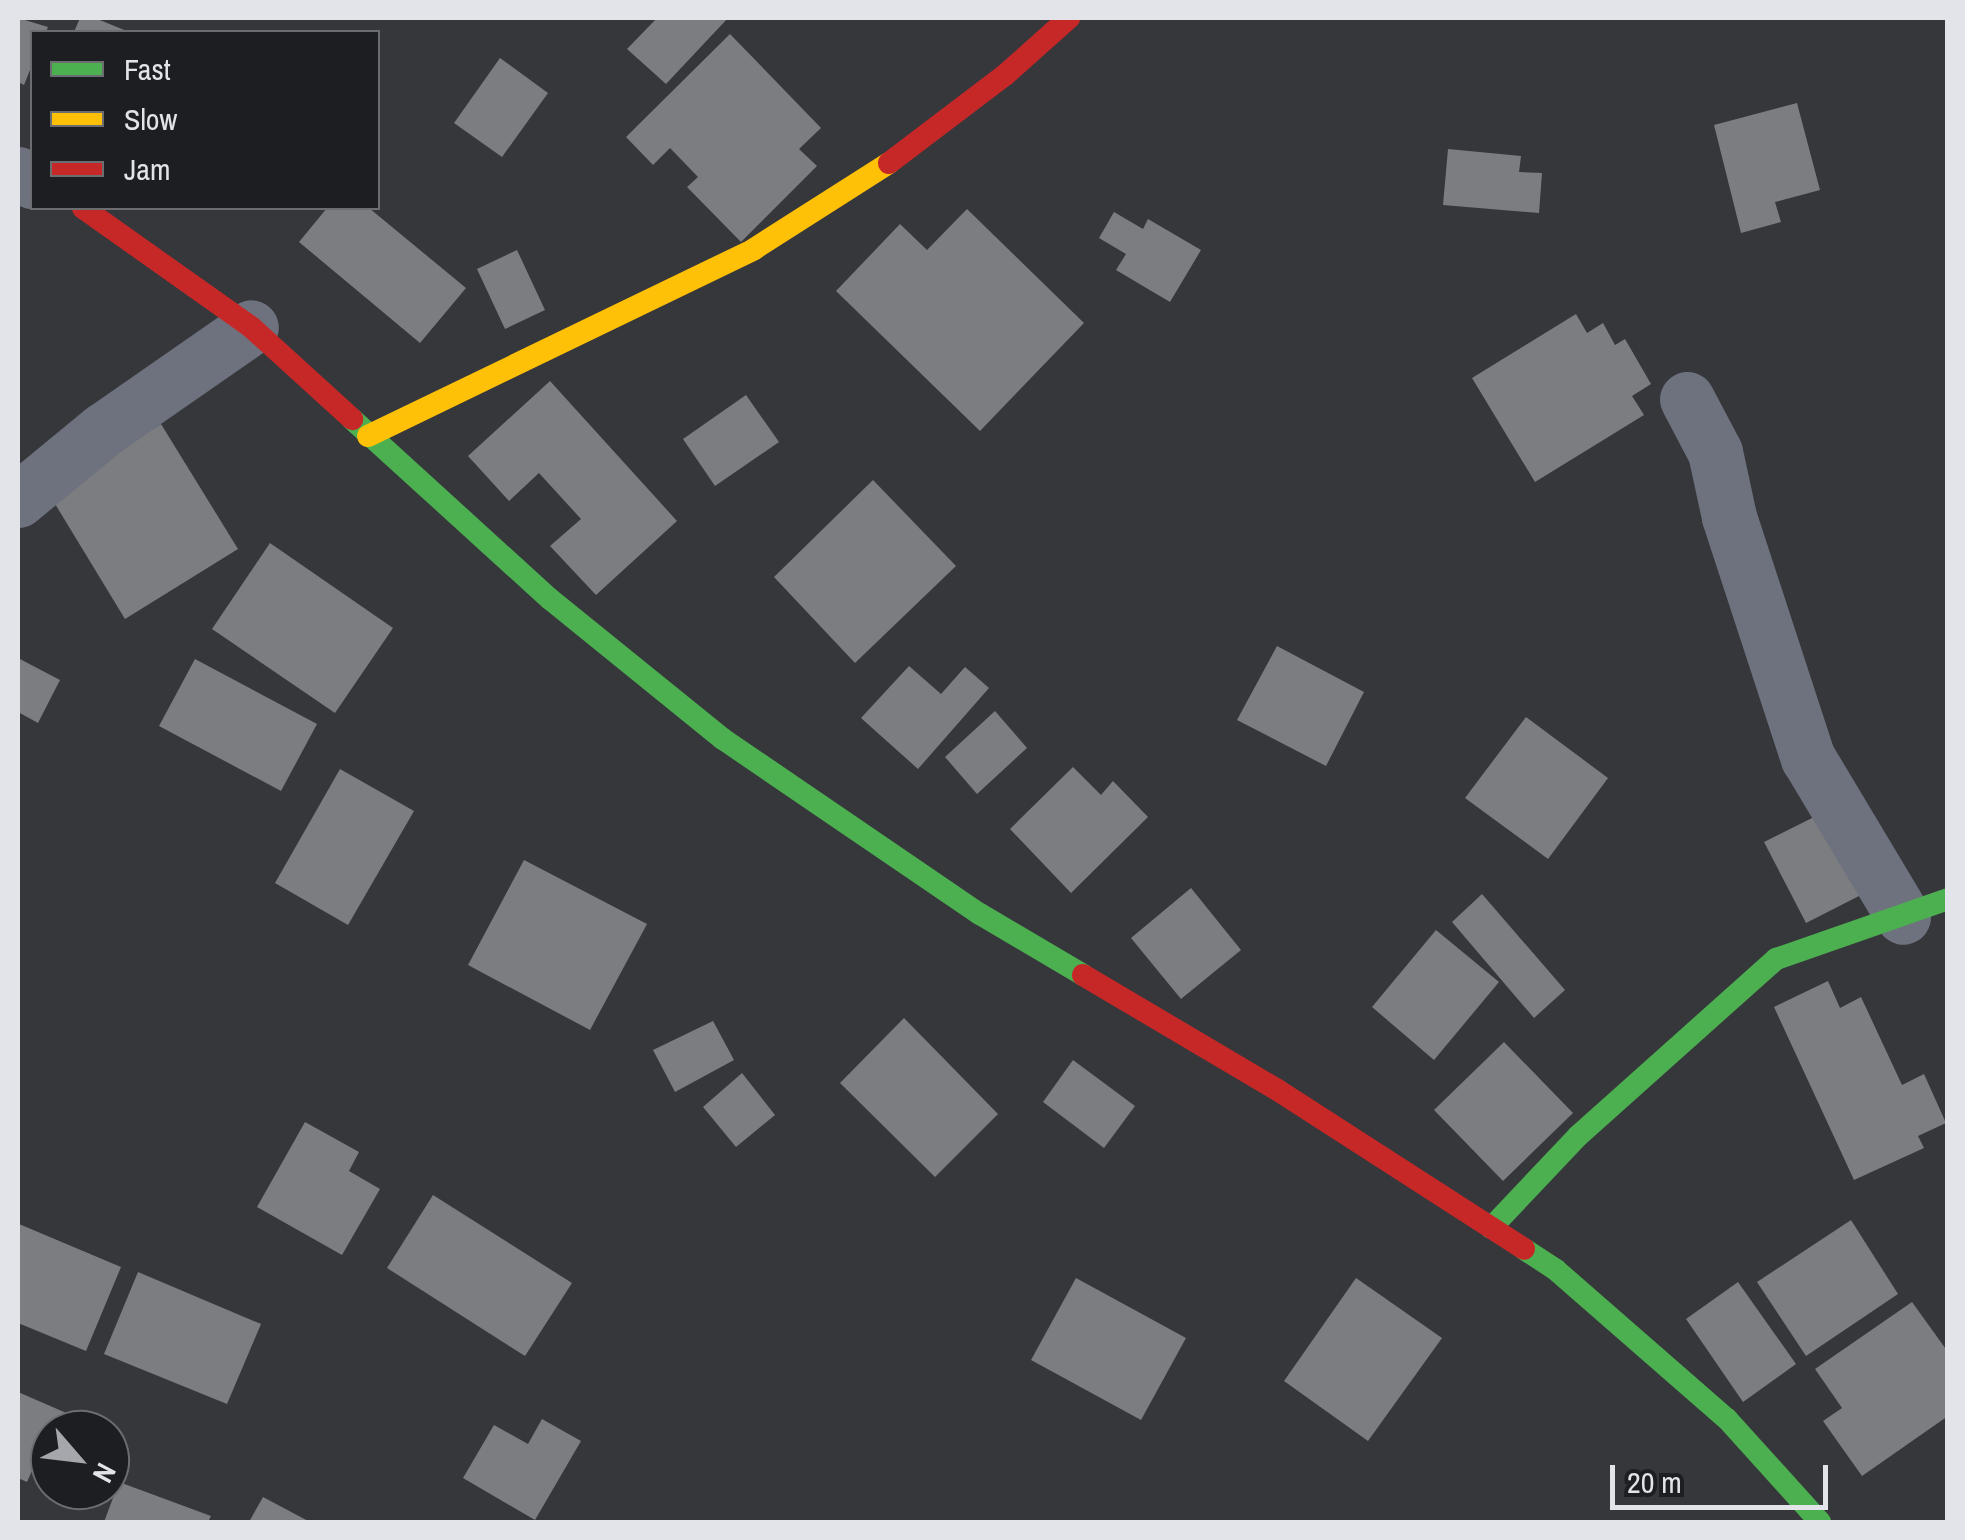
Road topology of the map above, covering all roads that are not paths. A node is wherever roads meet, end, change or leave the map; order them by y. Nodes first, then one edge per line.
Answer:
1 (1069, 18) edge
2 (86, 210) edge
3 (251, 327) junction
4 (1687, 399) dead end
5 (368, 436) junction
6 (18, 500) edge
7 (1926, 908) edge
8 (1491, 1228) junction
9 (1820, 1522) edge

1 - 5 street
2 - 3 street
3 - 5 street
3 - 6 street
4 - 7 street
5 - 8 street
7 - 8 street
8 - 9 street

